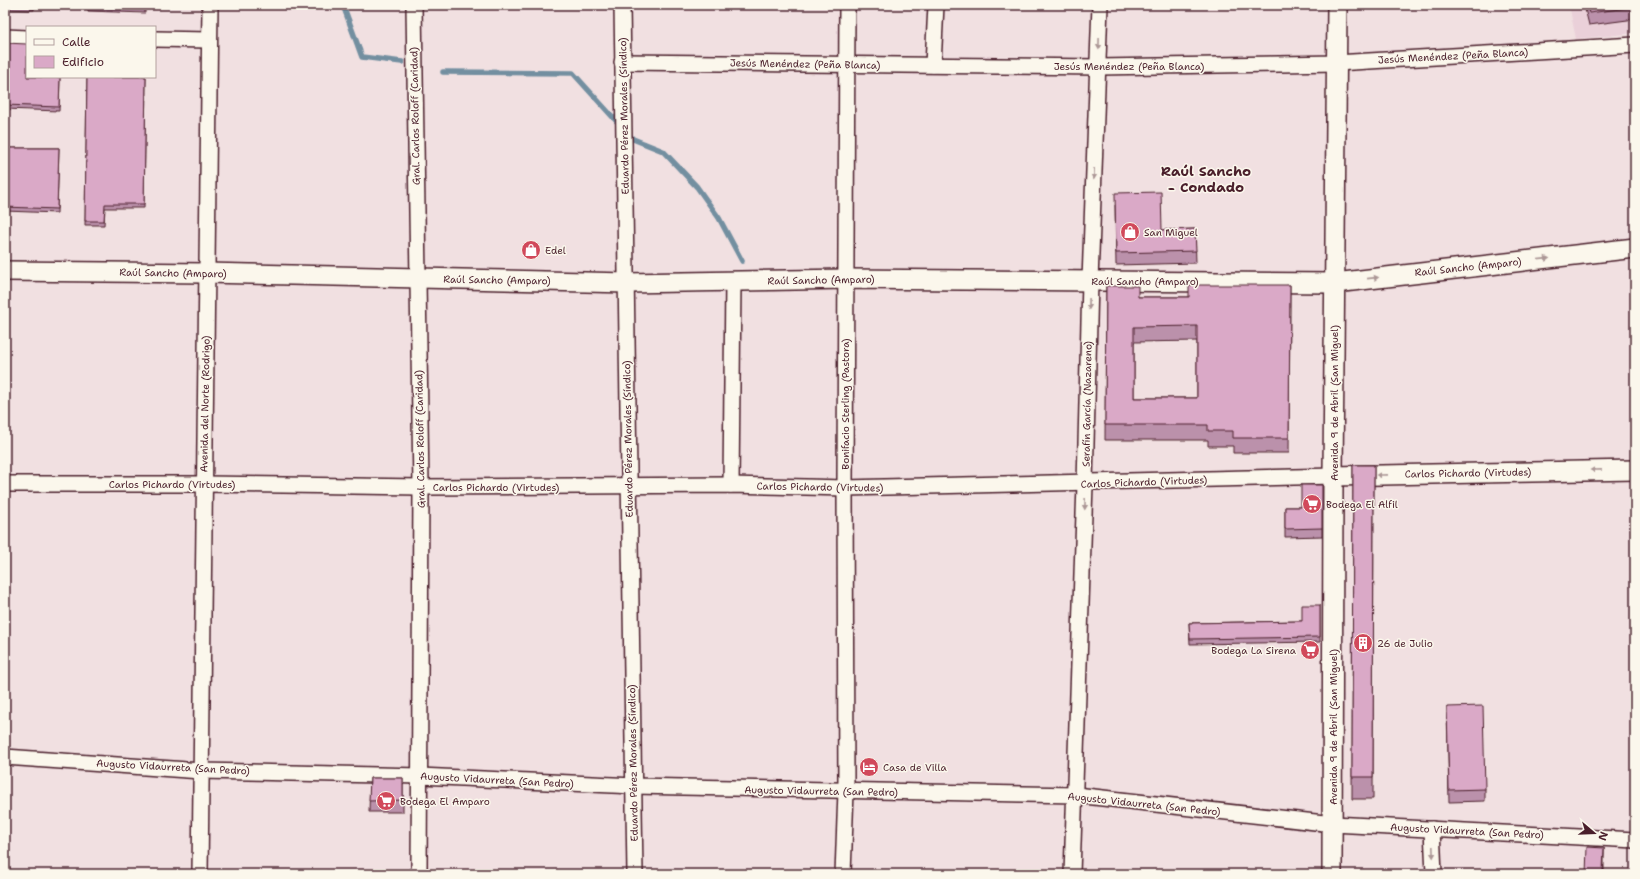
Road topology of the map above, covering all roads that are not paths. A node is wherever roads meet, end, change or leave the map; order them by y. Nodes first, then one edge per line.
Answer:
1 (210, 5) edge
2 (414, 5) edge
3 (622, 5) edge
4 (847, 5) edge
5 (936, 5) edge
6 (1100, 5) edge
7 (1337, 5) edge
8 (5, 37) edge
9 (26, 38) edge
10 (156, 39) edge
11 (209, 40) junction
12 (1635, 45) edge
13 (622, 62) junction
14 (1336, 63) junction
15 (847, 64) junction
16 (933, 65) junction
17 (1098, 67) junction
18 (1635, 248) edge
19 (5, 271) edge
20 (206, 273) junction
21 (418, 279) junction
22 (846, 279) junction
23 (1090, 280) junction
24 (732, 281) junction
25 (1334, 282) junction
26 (627, 283) junction
27 (1635, 470) edge
28 (1333, 476) junction
29 (5, 484) edge
30 (204, 484) junction
31 (1085, 484) junction
32 (731, 485) junction
33 (629, 486) junction
34 (421, 487) junction
35 (845, 488) junction
36 (5, 757) edge
37 (201, 771) junction
38 (420, 776) junction
39 (634, 786) junction
40 (846, 791) junction
41 (1076, 796) junction
42 (1333, 824) junction
43 (1432, 829) junction
44 (1635, 840) edge
45 (200, 874) edge
46 (419, 874) edge
47 (635, 874) edge
48 (844, 874) edge
49 (1072, 874) edge
50 (1332, 874) edge
51 (1434, 874) edge

1 - 11 street, Avenida del Norte (Rodrigo)
2 - 21 street, Gral. Carlos Roloff (Caridad)
3 - 13 street, Eduardo Pérez Morales (Síndico)
4 - 15 street, Bonifacio Sterling (Pastora)
5 - 16 street
6 -> 17 street, Serafín García (Nazareno)
7 - 14 street, Avenida 9 de Abril (San Miguel)
8 - 9 street
10 - 11 street
11 - 20 street, Avenida del Norte (Rodrigo)
12 - 14 street, Jesús Menéndez (Peña Blanca)
13 - 15 street, Jesús Menéndez (Peña Blanca)
13 - 26 street, Eduardo Pérez Morales (Síndico)
14 - 17 street, Jesús Menéndez (Peña Blanca)
14 - 25 street, Avenida 9 de Abril (San Miguel)
15 - 16 street, Jesús Menéndez (Peña Blanca)
15 - 22 street, Bonifacio Sterling (Pastora)
16 - 17 street, Jesús Menéndez (Peña Blanca)
17 -> 23 street, Serafín García (Nazareno)
25 -> 18 street, Raúl Sancho (Amparo)
19 - 20 street, Raúl Sancho (Amparo)
20 - 21 street, Raúl Sancho (Amparo)
20 - 30 street, Avenida del Norte (Rodrigo)
21 - 26 street, Raúl Sancho (Amparo)
21 - 34 street, Gral. Carlos Roloff (Caridad)
22 - 23 street, Raúl Sancho (Amparo)
22 - 24 street, Raúl Sancho (Amparo)
22 - 35 street, Bonifacio Sterling (Pastora)
23 - 25 street, Raúl Sancho (Amparo)
23 -> 31 street, Serafín García (Nazareno)
24 - 26 street, Raúl Sancho (Amparo)
24 - 32 street
25 - 28 street, Avenida 9 de Abril (San Miguel)
26 - 33 street, Eduardo Pérez Morales (Síndico)
27 -> 28 street, Carlos Pichardo (Virtudes)
28 - 31 street, Carlos Pichardo (Virtudes)
28 - 42 street, Avenida 9 de Abril (San Miguel)
29 - 30 street, Carlos Pichardo (Virtudes)
30 - 34 street, Carlos Pichardo (Virtudes)
30 - 37 street, Avenida del Norte (Rodrigo)
31 - 35 street, Carlos Pichardo (Virtudes)
31 -> 41 street, Serafín García (Nazareno)
32 - 33 street, Carlos Pichardo (Virtudes)
32 - 35 street, Carlos Pichardo (Virtudes)
33 - 34 street, Carlos Pichardo (Virtudes)
33 - 39 street, Eduardo Pérez Morales (Síndico)
34 - 38 street, Gral. Carlos Roloff (Caridad)
35 - 40 street, Bonifacio Sterling (Pastora)
36 - 37 street, Augusto Vidaurreta (San Pedro)
37 - 38 street, Augusto Vidaurreta (San Pedro)
37 - 45 street, Avenida del Norte (Rodrigo)
38 - 39 street, Augusto Vidaurreta (San Pedro)
38 - 46 street, Gral. Carlos Roloff (Caridad)
39 - 40 street, Augusto Vidaurreta (San Pedro)
39 - 47 street, Eduardo Pérez Morales (Síndico)
40 - 41 street, Augusto Vidaurreta (San Pedro)
40 - 48 street, Bonifacio Sterling (Pastora)
41 - 42 street, Augusto Vidaurreta (San Pedro)
41 - 49 street, Serafín García (Nazareno)
42 - 43 street, Augusto Vidaurreta (San Pedro)
42 - 50 street, Avenida 9 de Abril (San Miguel)
43 - 44 street, Augusto Vidaurreta (San Pedro)
43 -> 51 street

